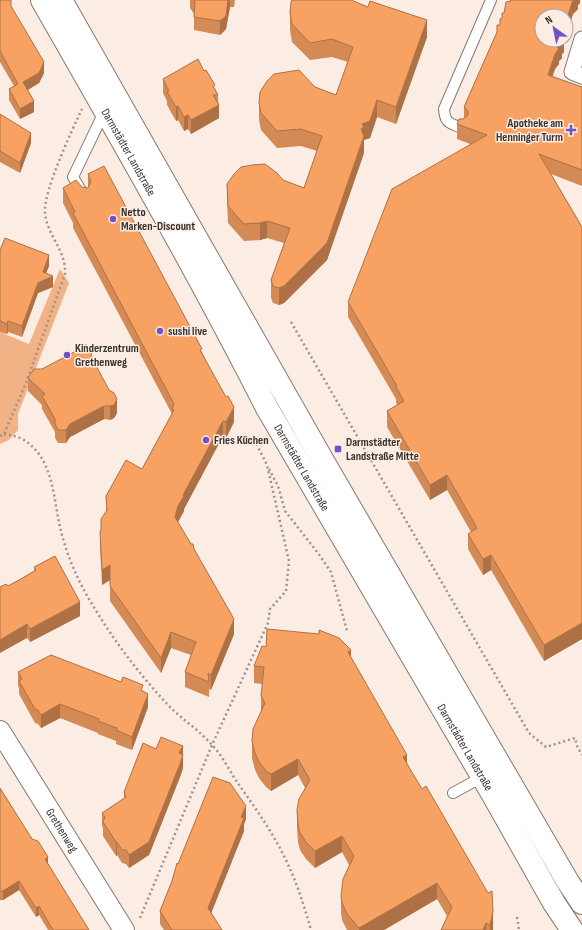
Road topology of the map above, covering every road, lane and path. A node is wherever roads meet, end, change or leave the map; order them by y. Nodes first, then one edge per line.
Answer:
1 (42, 0) edge
2 (61, 0) edge
3 (491, 0) edge
4 (582, 39) edge
5 (582, 76) edge
6 (91, 85) junction
7 (105, 110) junction
8 (462, 128) edge
9 (85, 198) edge
10 (291, 322) dead end
11 (4, 434) junction
12 (0, 436) edge
13 (254, 439) dead end
14 (267, 465) junction
15 (347, 631) dead end
16 (0, 731) edge
17 (212, 745) junction
18 (582, 755) edge
19 (500, 766) junction
20 (482, 778) junction
21 (453, 793) dead end
22 (582, 903) edge
23 (518, 917) dead end
24 (131, 926) edge
25 (311, 930) edge
26 (519, 930) edge
27 (572, 930) edge

1 - 6 main road, Darmstädter Landstraße
2 - 19 main road, Darmstädter Landstraße
3 - 8 lane
4 - 5 street
6 - 7 main road, Darmstädter Landstraße
6 - 11 path
7 - 9 lane
7 - 20 main road, Darmstädter Landstraße
10 - 18 path
11 - 12 path
11 - 17 path
13 - 14 path
14 - 15 path
14 - 17 path
16 - 24 street, Grethenweg
17 - 24 path
17 - 25 path
19 - 20 lane
19 - 22 main road, Darmstädter Landstraße
20 - 21 lane
20 - 27 main road, Darmstädter Landstraße
23 - 26 path

